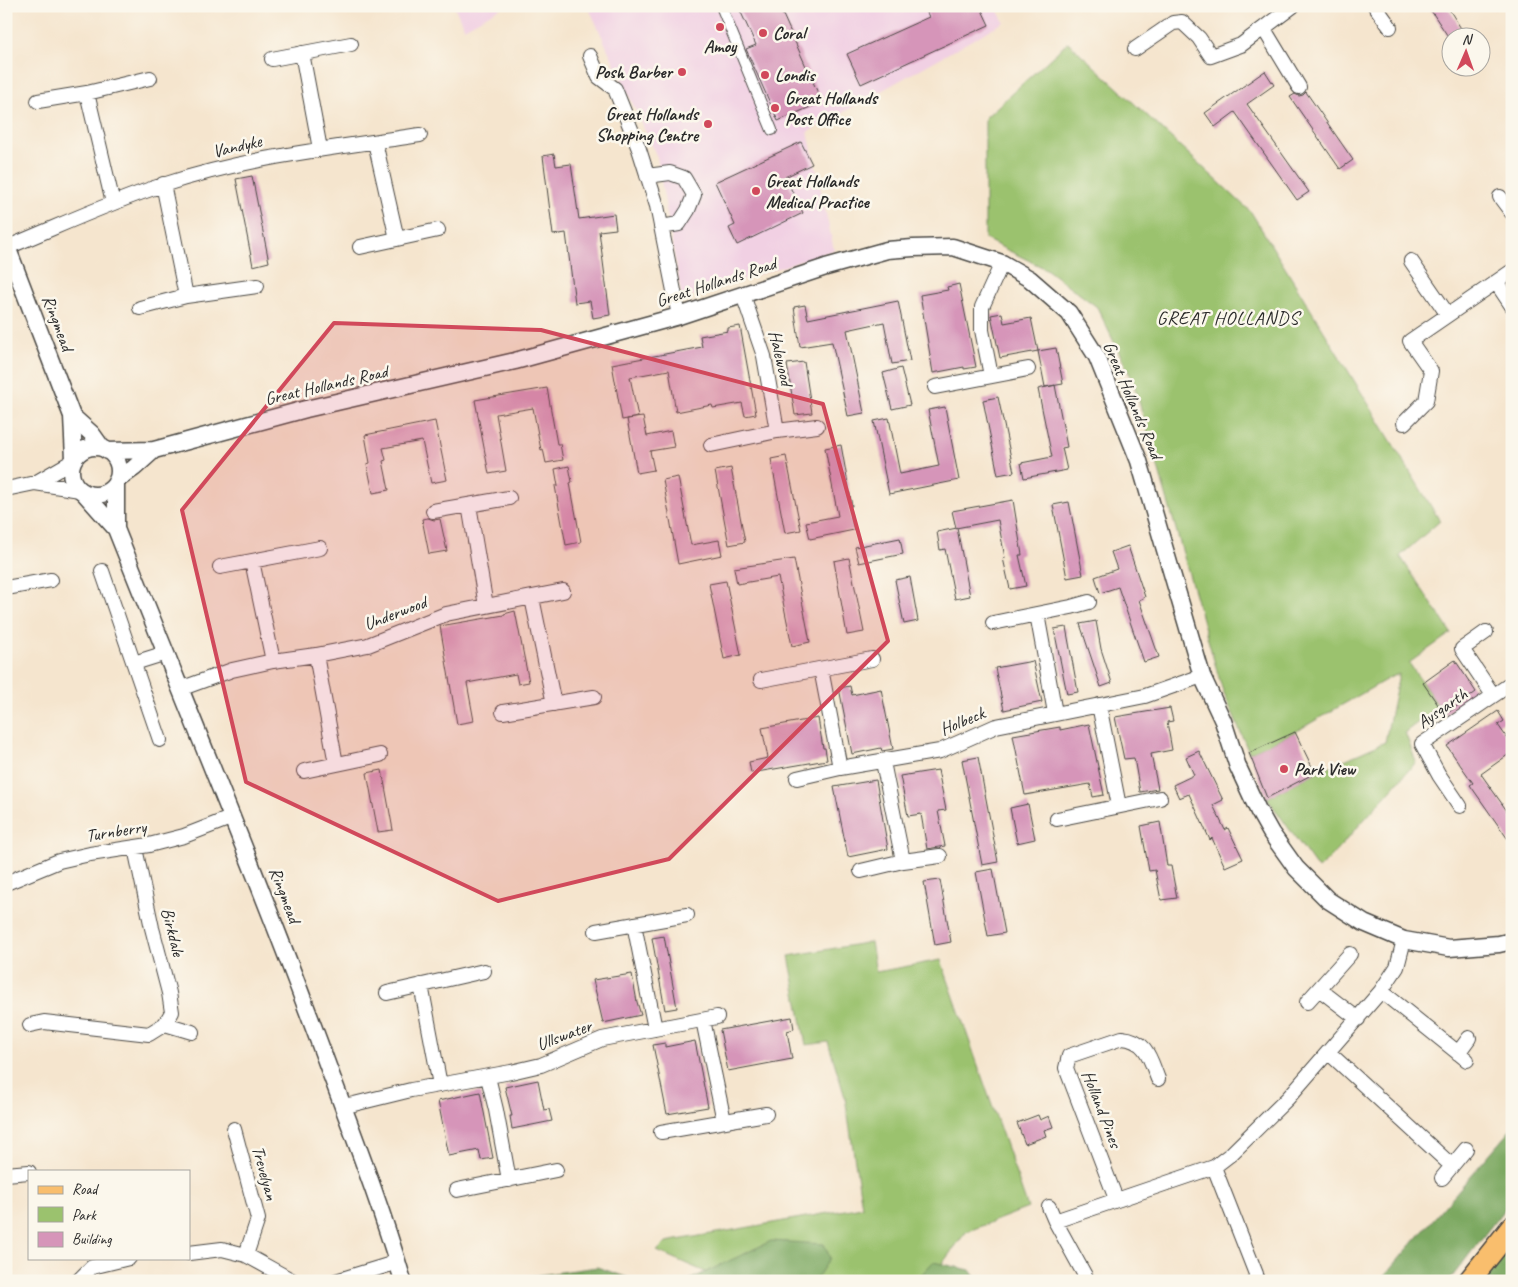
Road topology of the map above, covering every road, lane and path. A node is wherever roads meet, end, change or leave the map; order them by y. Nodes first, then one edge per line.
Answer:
1 (721, 6) edge
2 (1293, 6) edge
3 (1375, 6) edge
4 (1390, 27) dead end
5 (1264, 29) junction
6 (351, 44) dead end
7 (1135, 49) dead end
8 (302, 53) junction
9 (590, 56) dead end
10 (272, 60) dead end
11 (150, 78) dead end
12 (1299, 87) dead end
13 (87, 93) junction
14 (38, 101) dead end
15 (772, 130) dead end
16 (420, 134) dead end
17 (375, 142) junction
18 (320, 149) junction
19 (647, 176) junction
20 (163, 184) junction
21 (1500, 197) dead end
22 (113, 203) junction
23 (1512, 213) edge
24 (661, 226) junction
25 (438, 230) dead end
26 (397, 239) junction
27 (7, 246) edge
28 (360, 247) dead end
29 (1411, 261) dead end
30 (1002, 263) junction
31 (1512, 271) edge
32 (1496, 282) junction
33 (257, 286) dead end
34 (743, 295) junction
35 (186, 296) junction
36 (1512, 306) edge
37 (140, 308) dead end
38 (1448, 315) junction
39 (679, 316) junction
40 (1028, 369) dead end
41 (991, 376) junction
42 (935, 387) dead end
43 (72, 416) junction
44 (1404, 423) dead end
45 (817, 426) dead end
46 (777, 431) junction
47 (711, 445) dead end
48 (104, 449) junction
49 (154, 450) junction
50 (73, 460) junction
51 (117, 481) junction
52 (35, 483) junction
53 (6, 489) edge
54 (82, 492) junction
55 (509, 498) dead end
56 (469, 505) junction
57 (433, 511) dead end
58 (116, 529) junction
59 (320, 548) dead end
60 (252, 561) junction
61 (220, 567) dead end
62 (102, 571) dead end
63 (51, 580) dead end
64 (6, 588) edge
65 (562, 591) dead end
66 (532, 598) junction
67 (1089, 602) dead end
68 (486, 606) junction
69 (1037, 614) junction
70 (992, 623) dead end
71 (1486, 632) dead end
72 (166, 653) junction
73 (316, 655) junction
74 (872, 659) dead end
75 (273, 661) junction
76 (134, 663) junction
77 (821, 669) junction
78 (1202, 676) junction
79 (761, 680) dead end
80 (1512, 683) edge
81 (180, 689) junction
82 (1492, 695) junction
83 (594, 697) dead end
84 (554, 704) junction
85 (1099, 705) junction
86 (503, 712) dead end
87 (1055, 713) junction
88 (160, 740) dead end
89 (380, 755) dead end
90 (882, 762) junction
91 (336, 764) junction
92 (840, 768) junction
93 (304, 771) dead end
94 (797, 778) dead end
95 (1160, 798) dead end
96 (1119, 806) junction
97 (1460, 806) dead end
98 (233, 817) junction
99 (1057, 819) dead end
100 (135, 848) junction
101 (940, 856) dead end
102 (903, 861) junction
103 (861, 871) dead end
104 (6, 883) edge
105 (686, 915) dead end
106 (634, 924) junction
107 (596, 931) dead end
108 (1404, 940) junction
109 (1512, 941) edge
110 (1350, 954) dead end
111 (484, 971) dead end
112 (421, 985) junction
113 (1319, 989) junction
114 (1382, 991) junction
115 (387, 993) dead end
116 (1307, 1002) dead end
117 (717, 1017) dead end
118 (1358, 1019) junction
119 (703, 1020) junction
120 (165, 1024) junction
121 (30, 1025) dead end
122 (655, 1029) junction
123 (192, 1032) dead end
124 (1469, 1038) dead end
125 (1328, 1052) junction
126 (488, 1077) junction
127 (1158, 1079) dead end
128 (440, 1085) junction
129 (343, 1106) junction
130 (766, 1114) dead end
131 (724, 1121) junction
132 (234, 1129) dead end
133 (661, 1132) dead end
134 (1466, 1149) dead end
135 (1452, 1166) junction
136 (1214, 1167) junction
137 (556, 1170) dead end
138 (28, 1172) edge
139 (6, 1174) edge
140 (1442, 1178) dead end
141 (509, 1180) junction
142 (457, 1190) dead end
143 (1116, 1200) junction
144 (1049, 1207) dead end
145 (1055, 1221) junction
146 (1512, 1227) edge
147 (190, 1253) edge
148 (246, 1255) junction
149 (119, 1260) edge
150 (398, 1262) junction
151 (78, 1281) edge
152 (293, 1281) edge
153 (336, 1281) edge
154 (403, 1281) edge
155 (1088, 1281) edge
156 (1255, 1281) edge
157 (1469, 1281) edge

1 - 15 street
2 - 5 street
3 - 4 street
5 - 7 street
5 - 12 street
6 - 8 street
8 - 10 street
8 - 18 street
9 - 19 street
11 - 13 street
13 - 14 street
13 - 22 street
16 - 17 street, Vandyke
17 - 18 street, Vandyke
17 - 26 street
18 - 20 street, Vandyke
19 - 24 street
19 - 24 street
20 - 22 street, Vandyke
20 - 35 street
21 - 23 street
22 - 27 street, Vandyke
24 - 39 street
25 - 26 street
26 - 28 street
27 - 43 street, Ringmead
29 - 38 street
30 - 34 street, Great Hollands Road
30 - 41 street
30 - 78 street, Great Hollands Road
31 - 32 street
32 - 36 street
32 - 38 street
33 - 35 street
34 - 39 street, Great Hollands Road
34 - 46 street, Halewood
35 - 37 street
38 - 44 street
39 - 49 street, Great Hollands Road
40 - 41 street
41 - 42 street
43 - 48 street, Ringmead
43 - 50 street, Ringmead
45 - 46 street
46 - 47 street
48 - 49 street, Great Hollands Road
48 - 50 street
48 - 51 street
49 - 51 street, Great Hollands Road
50 - 52 street
50 - 54 street
51 - 54 street
51 - 58 street, Ringmead
52 - 53 street
52 - 54 street
54 - 58 street, Ringmead
55 - 56 street
56 - 57 street
56 - 68 street
58 - 72 street, Ringmead
59 - 60 street
60 - 61 street
60 - 75 street
62 - 76 street
63 - 64 street
65 - 66 street, Underwood
66 - 68 street, Underwood
66 - 84 street
67 - 69 street
68 - 73 street, Underwood
69 - 70 street
69 - 87 street
71 - 82 street, Aysgarth
72 - 76 street
72 - 81 street, Ringmead
73 - 75 street, Underwood
73 - 91 street
74 - 77 street
75 - 81 street, Underwood
76 - 88 street
77 - 79 street
77 - 92 street
78 - 85 street, Holbeck
78 - 108 street, Great Hollands Road
80 - 82 street, Aysgarth
81 - 98 street, Ringmead
82 - 97 street, Aysgarth
83 - 84 street
84 - 86 street
85 - 87 street, Holbeck
85 - 96 street
87 - 90 street, Holbeck
89 - 91 street
90 - 92 street, Holbeck
90 - 102 street
91 - 93 street
92 - 94 street, Holbeck
95 - 96 street
96 - 99 street
98 - 100 street, Turnberry
98 - 129 street, Ringmead
100 - 104 street, Turnberry
100 - 120 street, Birkdale
101 - 102 street
102 - 103 street
105 - 106 street
106 - 107 street
106 - 122 street
108 - 109 street, Great Hollands Road
108 - 114 street
110 - 113 street
111 - 112 street
112 - 115 street
112 - 128 street
113 - 116 street
113 - 118 street
114 - 118 street
114 - 124 street
117 - 119 street, Ullswater
118 - 125 street
119 - 122 street, Ullswater
119 - 131 street
120 - 121 street
120 - 123 street
122 - 126 street, Ullswater
125 - 135 street
125 - 136 street
126 - 128 street, Ullswater
126 - 141 street
127 - 143 street, Holland Pines
128 - 129 street, Ullswater
129 - 150 street, Ringmead
130 - 131 street
131 - 133 street
132 - 148 street, Trevelyan
134 - 135 street
135 - 140 street
136 - 143 street
136 - 156 street
137 - 141 street
138 - 139 street
141 - 142 street
143 - 145 street
144 - 145 street
145 - 155 street
146 - 157 main road
147 - 148 street
148 - 152 street
149 - 151 street
150 - 153 street
150 - 154 street, Ringmead

